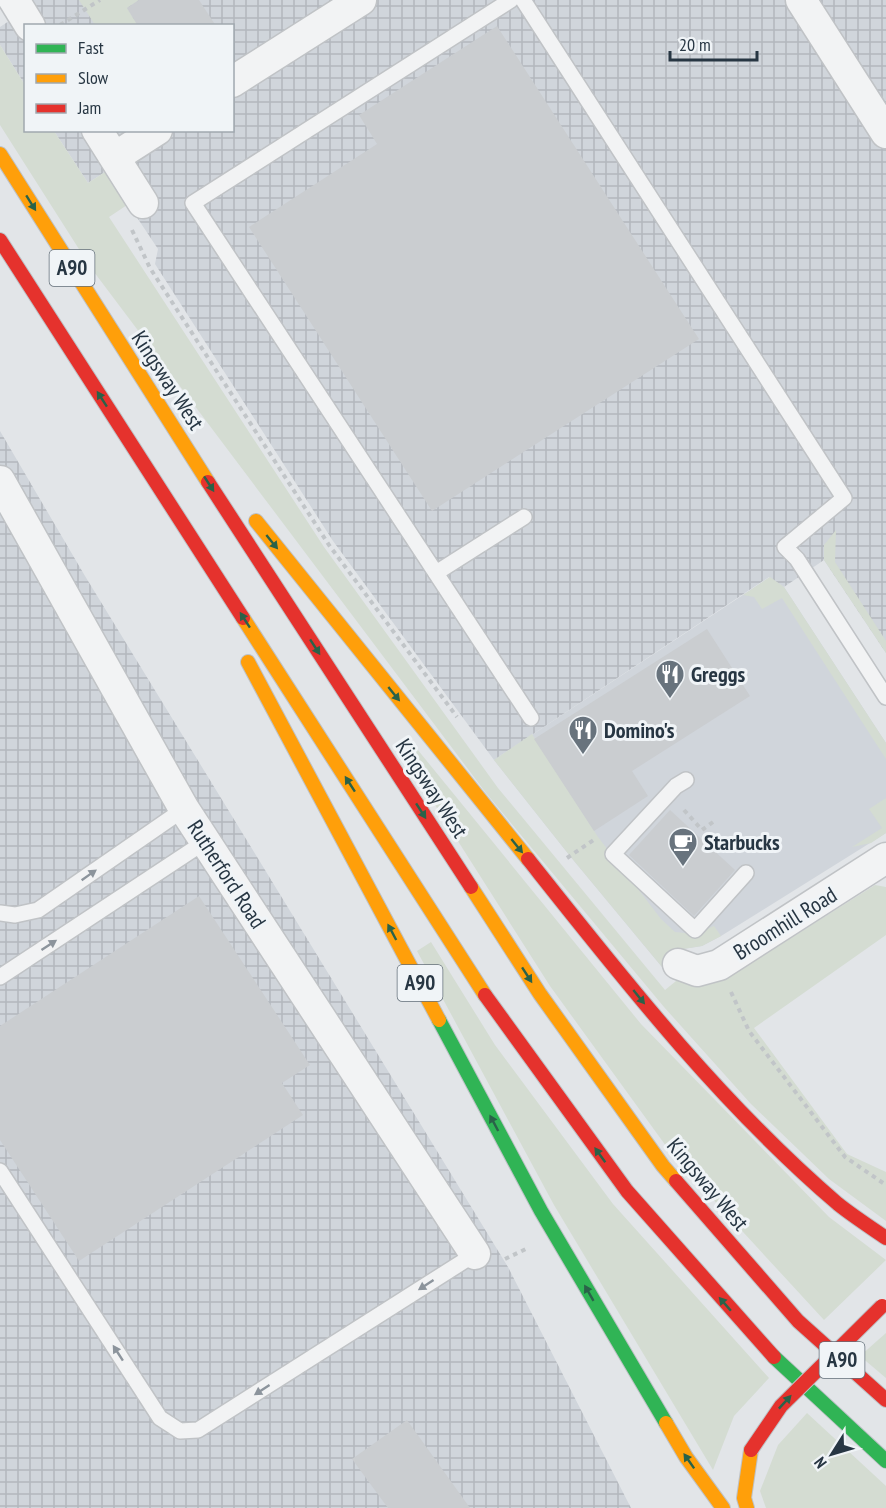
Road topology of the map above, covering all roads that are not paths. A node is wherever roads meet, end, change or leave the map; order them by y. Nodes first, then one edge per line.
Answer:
1 (14, 0) edge
2 (361, 0) edge
3 (511, 0) edge
4 (523, 0) edge
5 (801, 0) edge
6 (29, 24) edge
7 (234, 81) edge
8 (99, 132) edge
9 (154, 132) edge
10 (886, 133) edge
11 (0, 154) edge
12 (115, 158) junction
13 (143, 203) road end
14 (0, 240) edge
15 (143, 381) junction
16 (134, 448) junction
17 (0, 481) edge
18 (226, 484) dead end
19 (248, 512) dead end
20 (524, 517) dead end
21 (436, 573) junction
22 (212, 595) dead end
23 (240, 647) dead end
24 (886, 697) edge
25 (531, 717) dead end
26 (686, 780) dead end
27 (184, 809) junction
28 (206, 842) junction
29 (886, 858) edge
30 (746, 873) dead end
31 (0, 914) edge
32 (678, 964) dead end
33 (0, 977) edge
34 (0, 1171) edge
35 (886, 1238) edge
36 (475, 1254) joint
37 (884, 1305) edge
38 (886, 1400) edge
39 (886, 1461) edge
40 (723, 1508) edge
41 (747, 1508) edge

1 - 6 street
2 - 7 street
3 - 21 lane
4 - 24 lane
5 - 10 street
8 - 12 street
9 - 12 street
11 -> 15 main road, Kingsway West / A90
12 - 13 street
16 -> 14 main road, A90
15 - 18 main road, A90
15 -> 38 main road, Kingsway West / A90
16 - 22 main road, A90
39 -> 16 main road, A90
17 - 27 street, Rutherford Road
19 -> 35 main road
20 - 21 lane
21 - 25 lane
40 -> 23 main road, A90
26 - 30 lane
27 - 28 street, Rutherford Road
31 -> 27 lane
33 -> 28 lane
28 - 36 street, Rutherford Road
29 - 32 street, Broomhill Road
36 -> 34 lane
41 -> 37 main road, bridge

